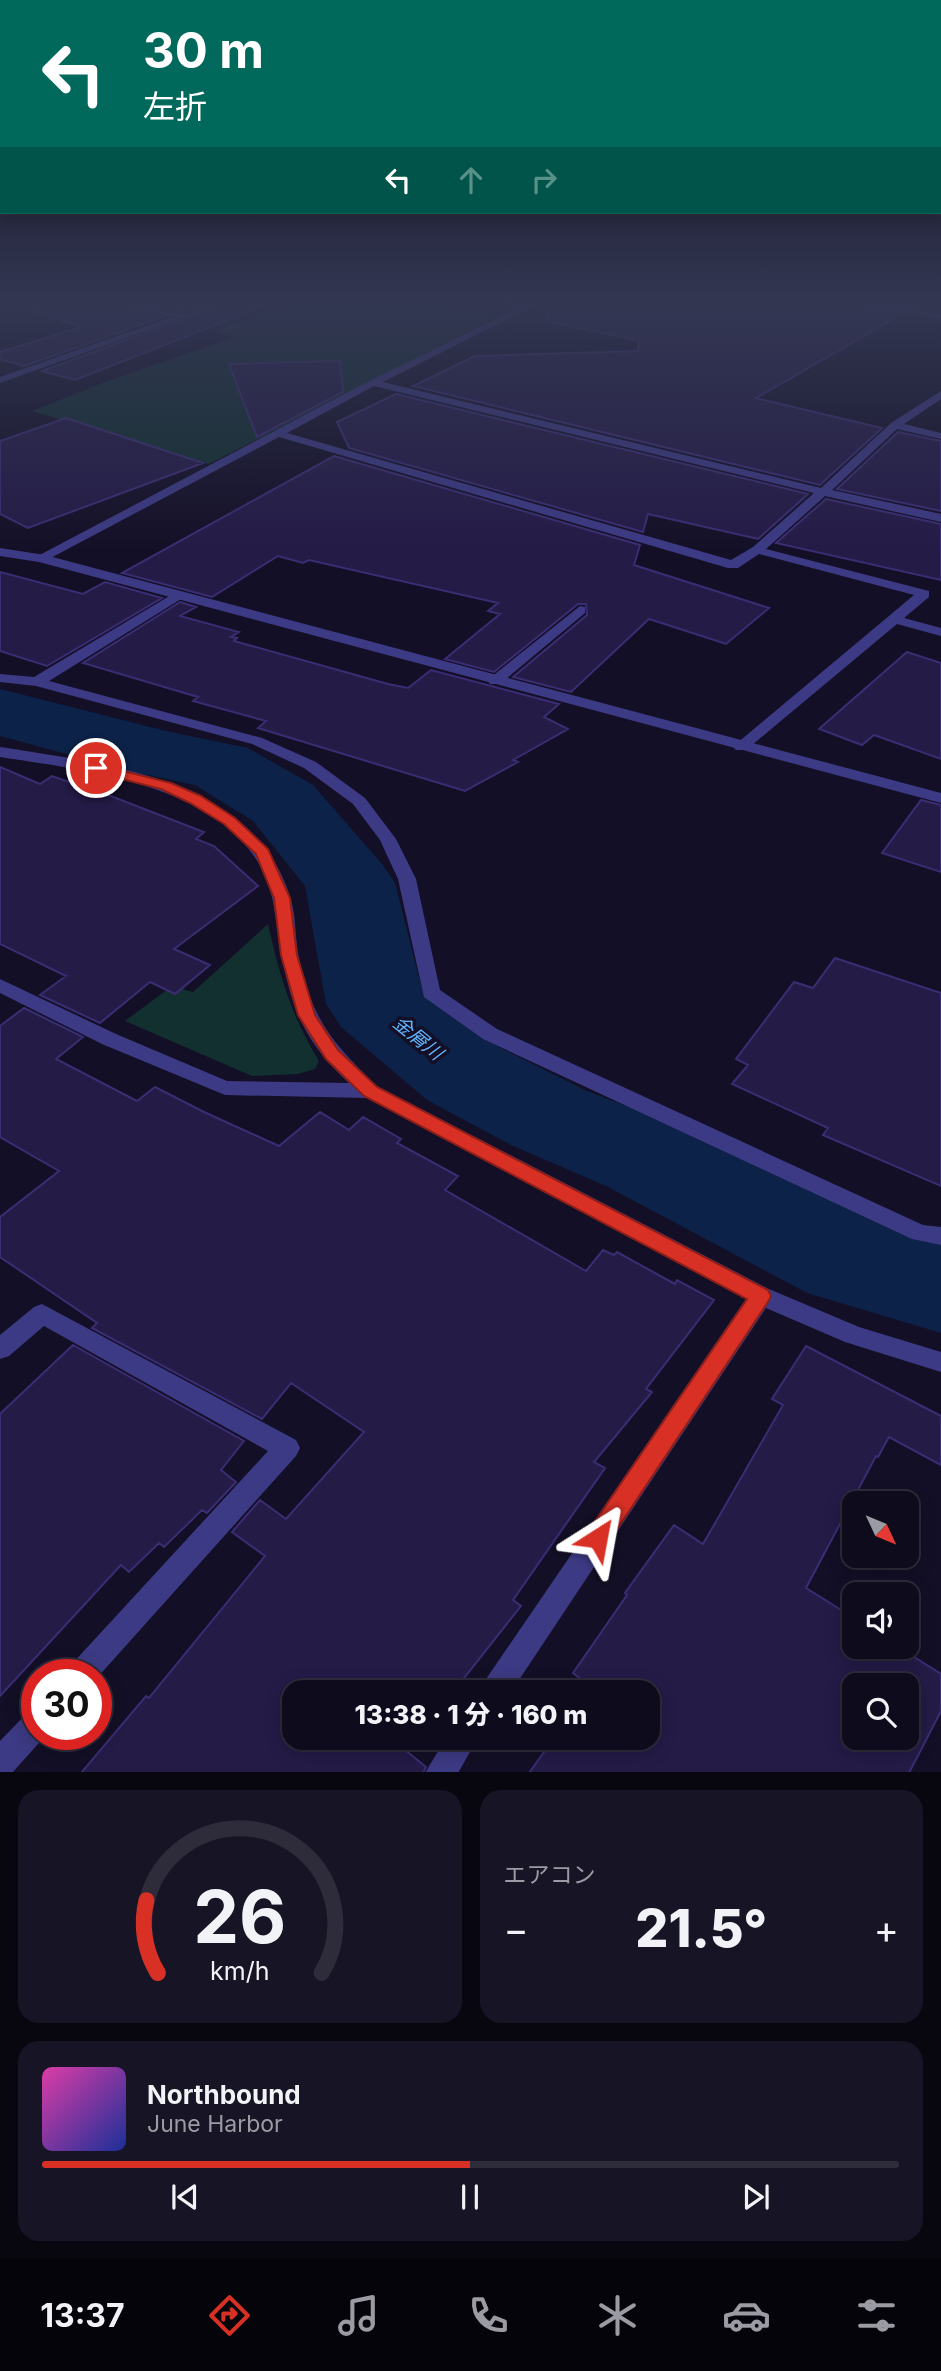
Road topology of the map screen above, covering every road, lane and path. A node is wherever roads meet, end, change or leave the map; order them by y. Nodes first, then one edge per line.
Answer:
1 (368, 386) edge
2 (384, 386) edge
3 (941, 394) edge
4 (895, 425) junction
5 (280, 433) junction
6 (941, 436) edge
7 (823, 492) junction
8 (941, 518) edge
9 (757, 550) junction
10 (4, 555) edge
11 (40, 558) junction
12 (176, 596) junction
13 (580, 610) dead end
14 (894, 620) junction
15 (941, 632) edge
16 (0, 678) edge
17 (495, 681) junction
18 (37, 682) junction
19 (741, 747) junction
20 (0, 752) edge
21 (941, 798) edge
22 (0, 985) edge
23 (370, 1091) junction
24 (941, 1236) edge
25 (761, 1296) junction
26 (0, 1349) edge
27 (941, 1362) edge
28 (96, 1659) edge
29 (502, 1680) edge
30 (21, 1740) edge
31 (455, 1750) edge
32 (0, 1763) edge
33 (441, 1772) edge

1 - 5 street
2 - 7 street
3 - 4 street
4 - 6 street
4 - 7 street
5 - 9 street
5 - 11 street
7 - 8 street
7 - 9 street
9 - 14 street
10 - 11 street
11 - 12 street
12 - 17 street
12 - 18 street
13 - 17 street
14 - 15 street
14 - 19 street
16 - 18 street
17 - 19 street
18 - 24 street
19 - 21 street
20 - 23 street
22 - 23 street
23 - 25 street
25 - 27 street
25 - 29 street
26 - 28 street
30 - 32 street
31 - 33 street

